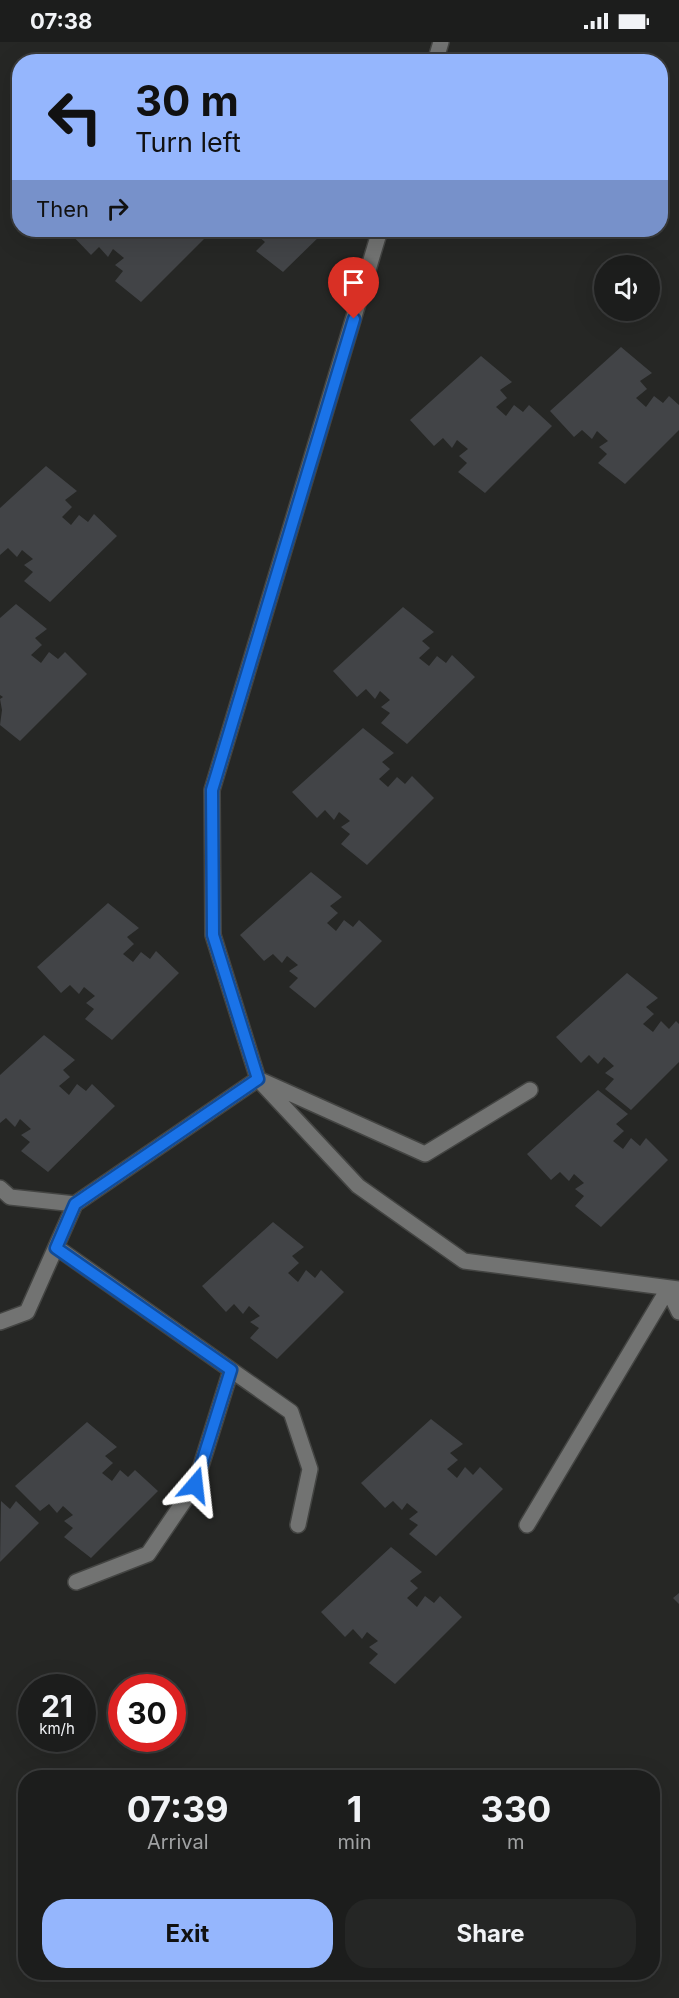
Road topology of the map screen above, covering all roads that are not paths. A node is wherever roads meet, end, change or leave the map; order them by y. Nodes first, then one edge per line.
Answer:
1 (378, 237) edge
2 (258, 1079) junction
3 (530, 1090) dead end
4 (0, 1188) edge
5 (75, 1204) junction
6 (56, 1248) junction
7 (673, 1289) edge
8 (679, 1312) edge
9 (0, 1322) edge
10 (231, 1370) junction
11 (298, 1525) dead end
12 (527, 1525) dead end
13 (76, 1582) dead end

1 - 2 street
2 - 3 street
2 - 5 street
2 - 7 street
4 - 5 street
5 - 6 street
6 - 9 street
6 - 10 street
7 - 8 street
7 - 12 street
10 - 11 street
10 - 13 street

